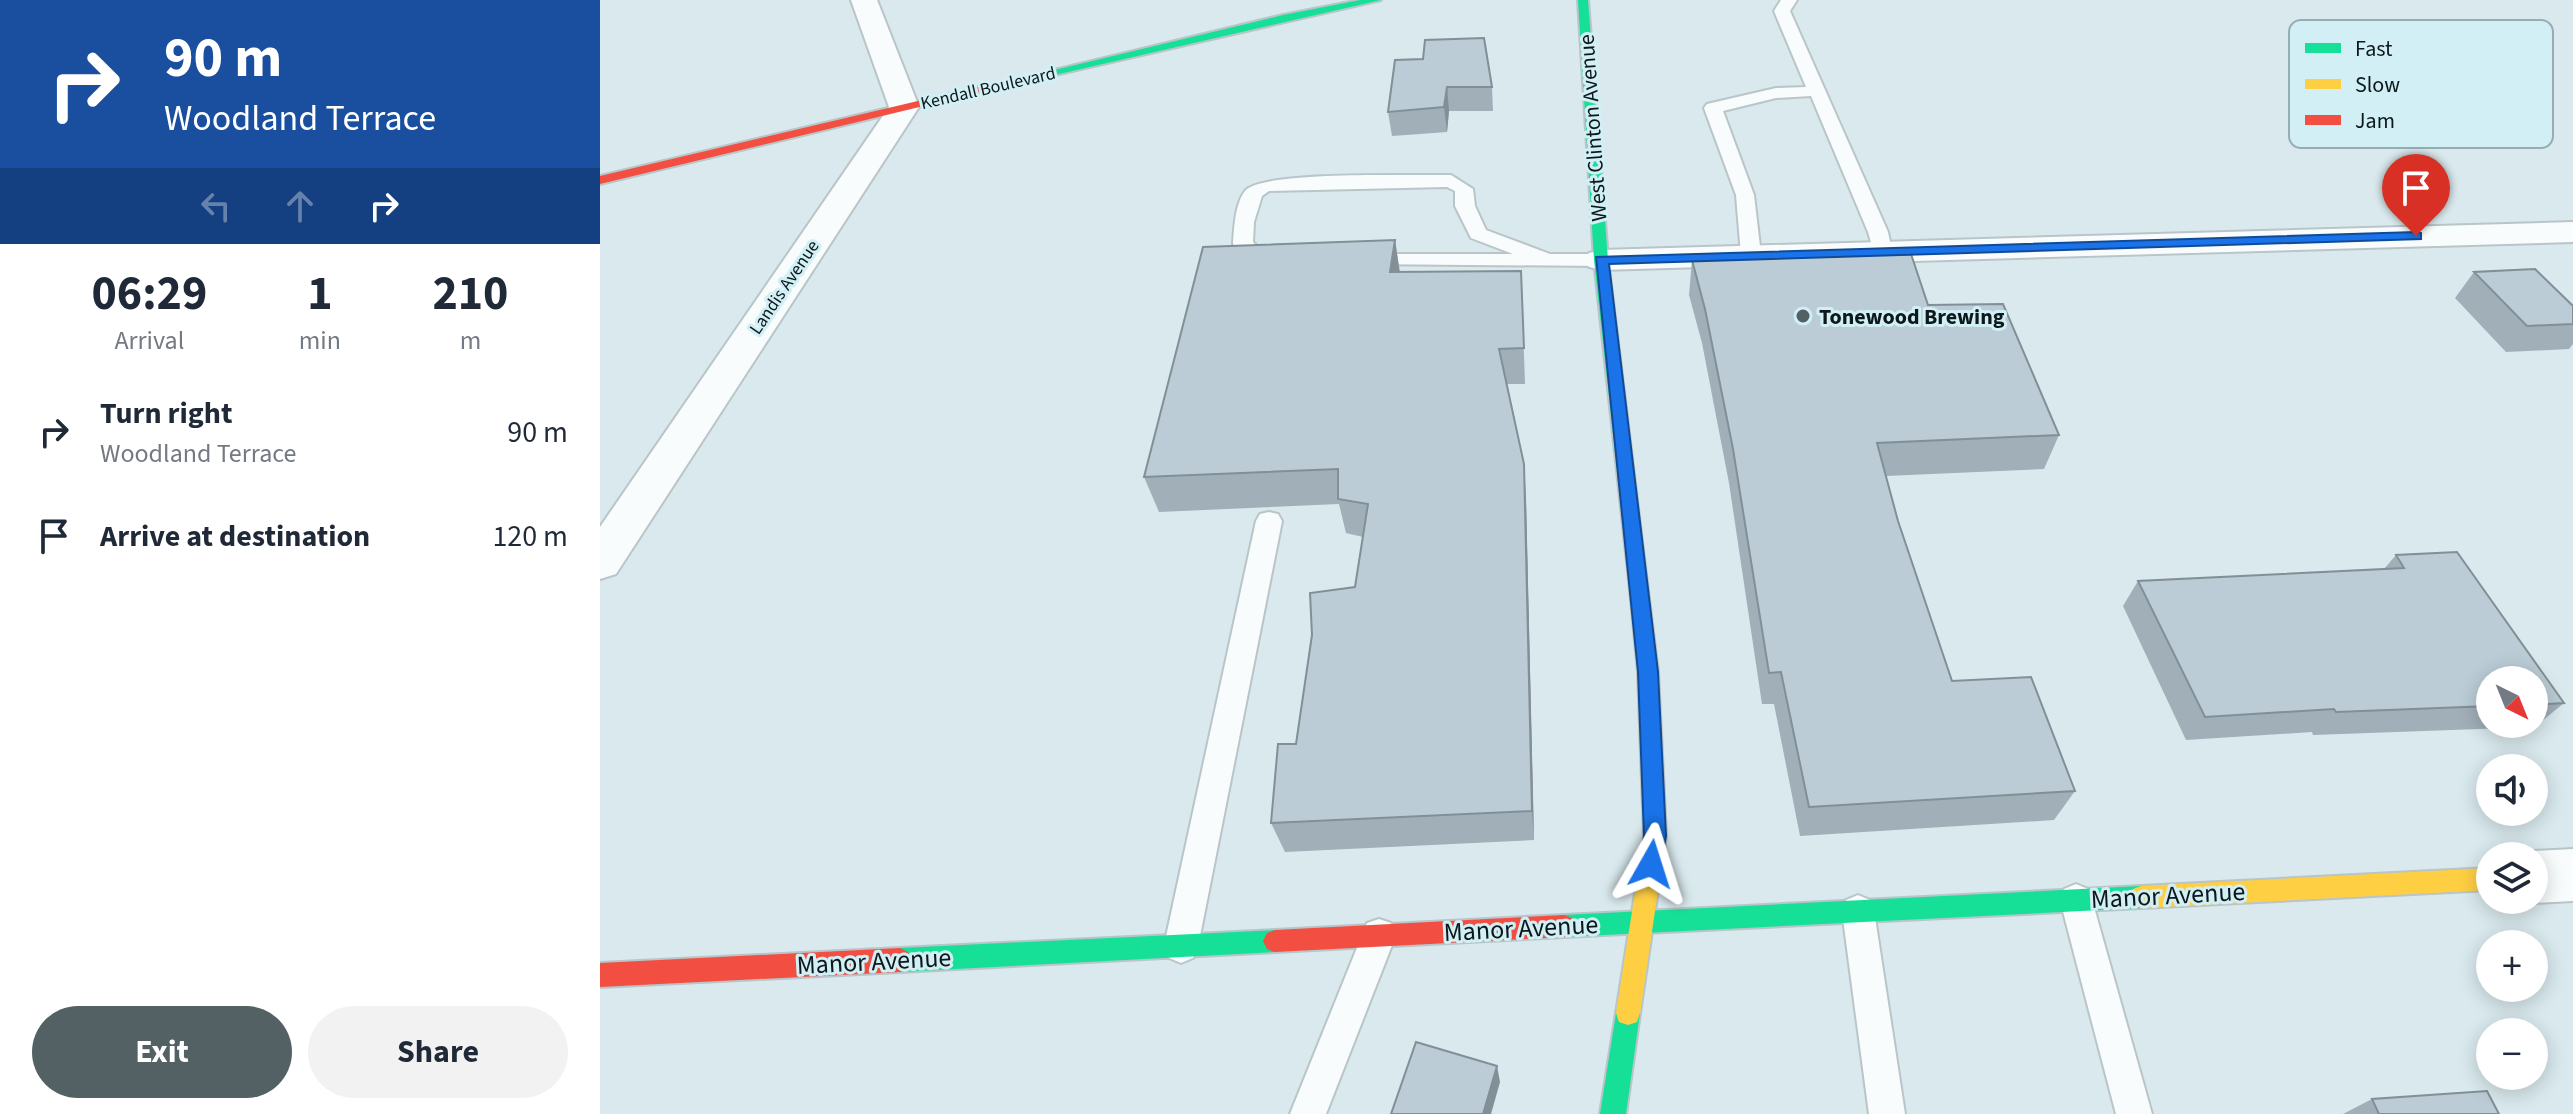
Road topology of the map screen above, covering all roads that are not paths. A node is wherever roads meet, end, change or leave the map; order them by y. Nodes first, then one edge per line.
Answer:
1 (864, 0) edge
2 (1376, 0) edge
3 (1583, 0) edge
4 (1789, 0) edge
5 (1819, 91) junction
6 (904, 107) junction
7 (600, 180) edge
8 (2573, 232) edge
9 (1882, 252) junction
10 (1751, 255) junction
11 (1545, 259) junction
12 (1288, 260) edge
13 (1347, 260) edge
14 (1601, 260) junction
15 (1269, 521) dead end
16 (600, 562) edge
17 (2573, 875) edge
18 (2548, 876) edge
19 (2476, 880) edge
20 (2076, 900) junction
21 (1858, 911) junction
22 (1642, 922) junction
23 (1379, 935) junction
24 (1181, 946) junction
25 (600, 975) edge
26 (1308, 1114) edge
27 (1613, 1114) edge
28 (1887, 1114) edge
29 (2134, 1114) edge

1 - 6 street
2 - 6 street, Kendall Boulevard
3 - 14 street, West Clinton Avenue
4 - 5 lane
5 - 9 lane
5 - 10 lane
6 - 7 street, Kendall Boulevard
6 - 16 street, Landis Avenue
8 - 9 street
9 - 10 street
10 - 14 street
11 - 12 lane
11 - 13 lane
11 - 14 lane
14 - 22 street, West Clinton Avenue
15 - 24 lane
17 - 18 street
19 - 20 street, Manor Avenue
20 - 21 street, Manor Avenue
20 - 29 lane
21 - 22 street, Manor Avenue
21 - 28 lane
22 - 23 street, Manor Avenue
22 - 27 street, West Clinton Avenue
23 - 24 street, Manor Avenue
23 - 26 lane
24 - 25 street, Manor Avenue

